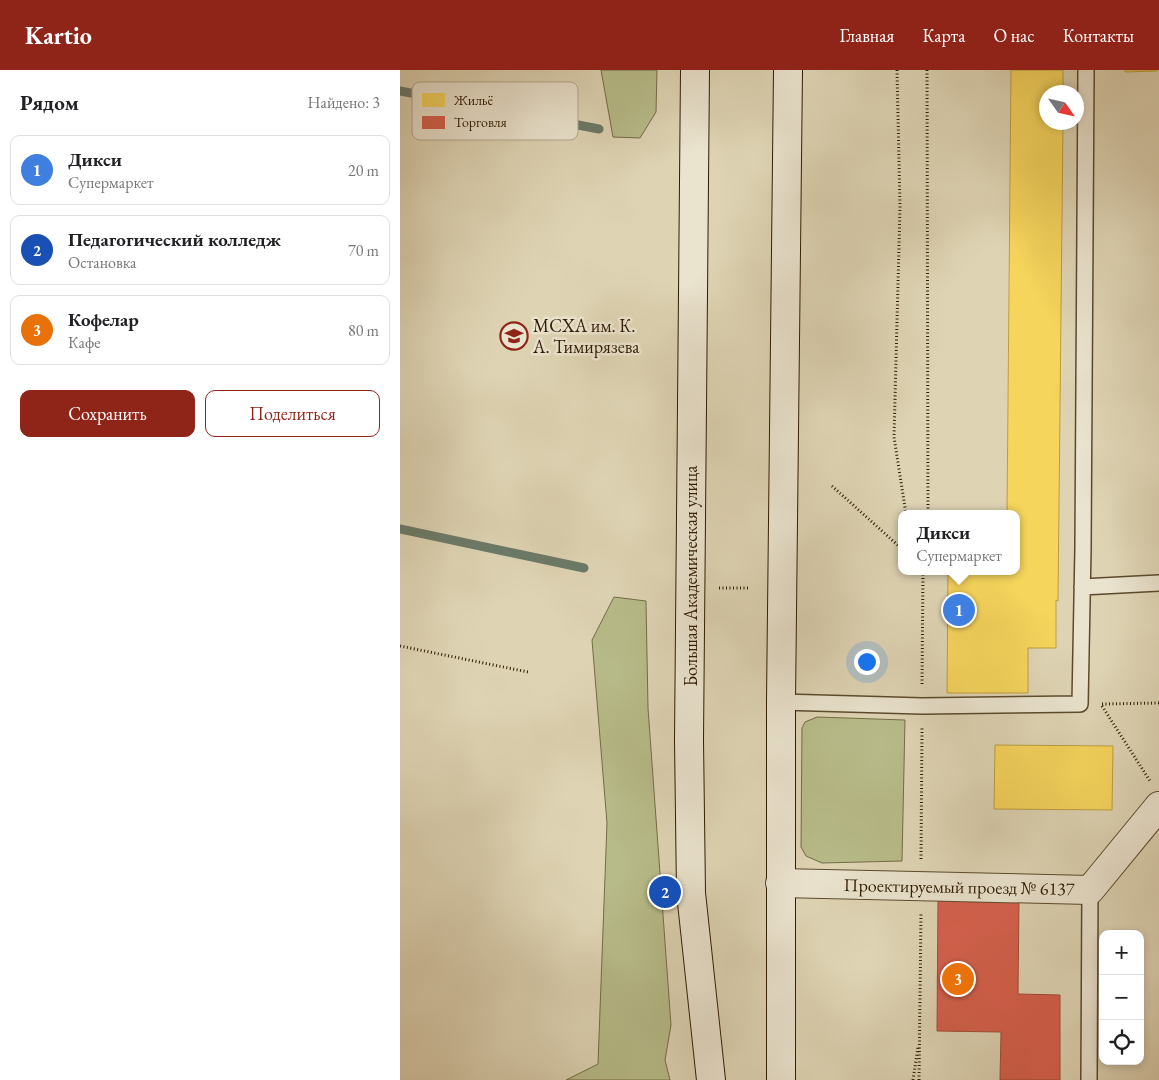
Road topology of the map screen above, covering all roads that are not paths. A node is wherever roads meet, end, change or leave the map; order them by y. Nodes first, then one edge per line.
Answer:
1 (695, 70) edge
2 (788, 70) edge
3 (1086, 70) edge
4 (1159, 582) edge
5 (1082, 587) junction
6 (781, 702) junction
7 (1156, 796) edge
8 (780, 883) junction
9 (1090, 890) junction
10 (711, 1080) edge
11 (781, 1080) edge
12 (1089, 1080) edge

1 - 10 main road, Большая Академическая улица
2 - 6 main road
3 - 5 lane
4 - 5 lane
5 - 6 lane
6 - 8 main road
7 - 9 main road, Проектируемый проезд № 6137
8 - 9 main road, Проектируемый проезд № 6137
8 - 11 main road
9 - 12 lane

